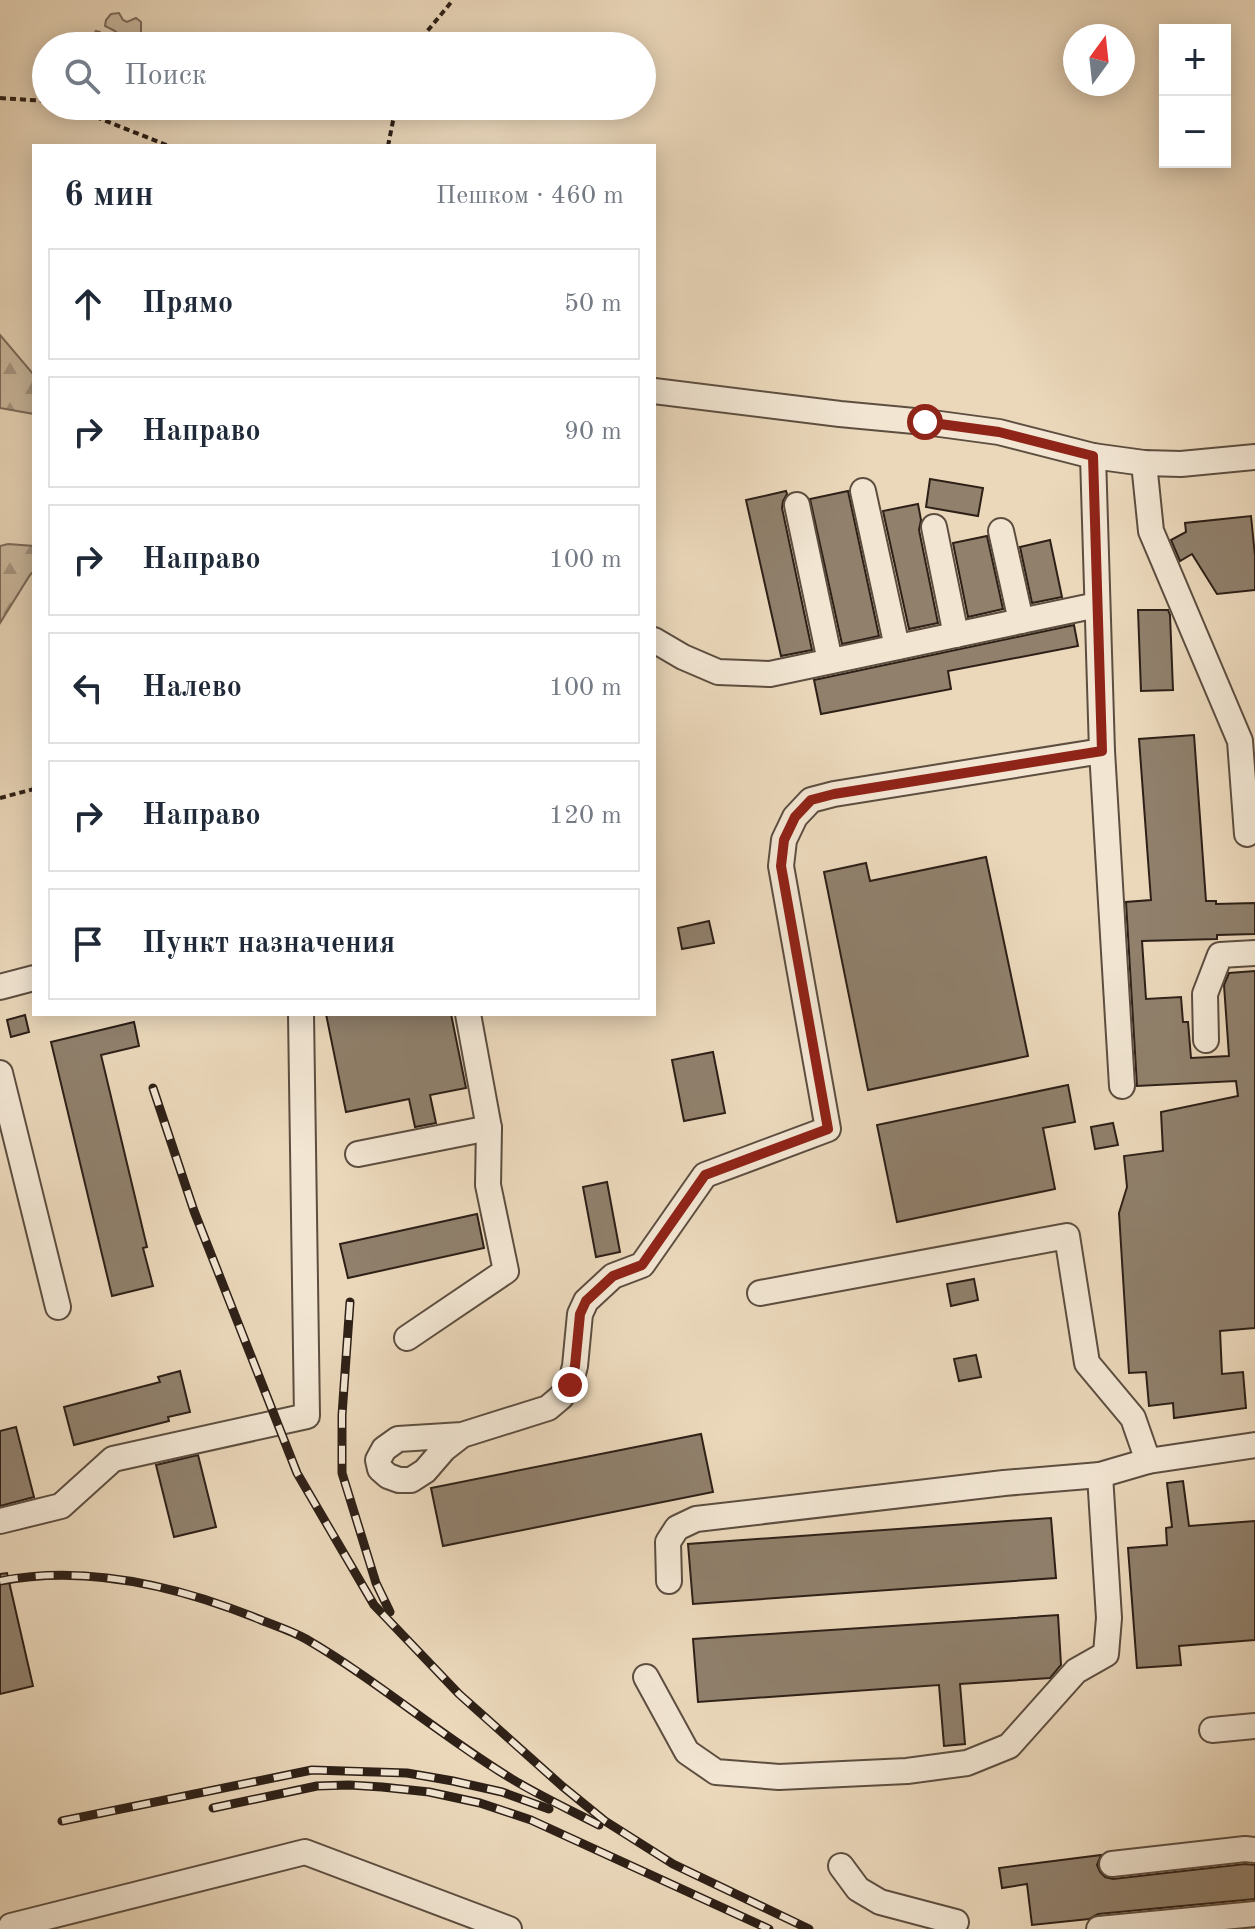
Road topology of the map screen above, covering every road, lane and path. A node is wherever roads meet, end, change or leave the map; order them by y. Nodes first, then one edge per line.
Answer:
1 (453, 0) edge
2 (427, 32) edge
3 (0, 98) edge
4 (32, 100) edge
5 (103, 120) edge
6 (393, 120) edge
7 (164, 144) edge
8 (388, 144) edge
9 (656, 391) edge
10 (1093, 456) junction
11 (1255, 457) edge
12 (1144, 463) junction
13 (863, 491) dead end
14 (797, 505) dead end
15 (934, 527) dead end
16 (1001, 531) dead end
17 (1097, 605) junction
18 (1021, 621) junction
19 (956, 635) junction
20 (656, 641) edge
21 (897, 647) junction
22 (830, 661) junction
23 (1102, 751) junction
24 (32, 790) edge
25 (0, 798) edge
26 (1247, 834) dead end
27 (1255, 953) edge
28 (32, 979) edge
29 (0, 987) edge
30 (301, 1016) edge
31 (468, 1016) edge
32 (1206, 1040) dead end
33 (0, 1073) edge
34 (1122, 1086) dead end
35 (489, 1128) junction
36 (358, 1154) dead end
37 (760, 1293) dead end
38 (58, 1307) dead end
39 (407, 1338) dead end
40 (462, 1435) dead end
41 (1255, 1445) edge
42 (1148, 1461) junction
43 (1100, 1475) junction
44 (0, 1521) edge
45 (669, 1581) dead end
46 (646, 1677) dead end
47 (1255, 1726) edge
48 (1212, 1730) dead end
49 (1255, 1850) edge
50 (1112, 1864) dead end
51 (841, 1866) dead end
52 (1255, 1914) edge
53 (956, 1922) dead end
54 (12, 1929) edge
55 (509, 1929) edge
56 (1099, 1929) edge

1 - 2 path
3 - 4 path
5 - 7 path
6 - 8 path
9 - 10 street
10 - 12 street
10 - 17 street
11 - 12 street
12 - 26 street
13 - 21 street
14 - 22 street
15 - 19 street
16 - 18 street
17 - 18 street
17 - 23 street
18 - 19 street
19 - 21 street
20 - 22 street
21 - 22 street
23 - 34 street
23 - 40 street
24 - 25 path
27 - 32 street
28 - 29 street
30 - 44 street
31 - 35 street
33 - 38 street
35 - 36 street
35 - 39 street
37 - 42 street
41 - 42 street
42 - 43 street
43 - 45 street
43 - 46 street
47 - 48 street
49 - 50 street
51 - 53 street
52 - 56 street
54 - 55 street

